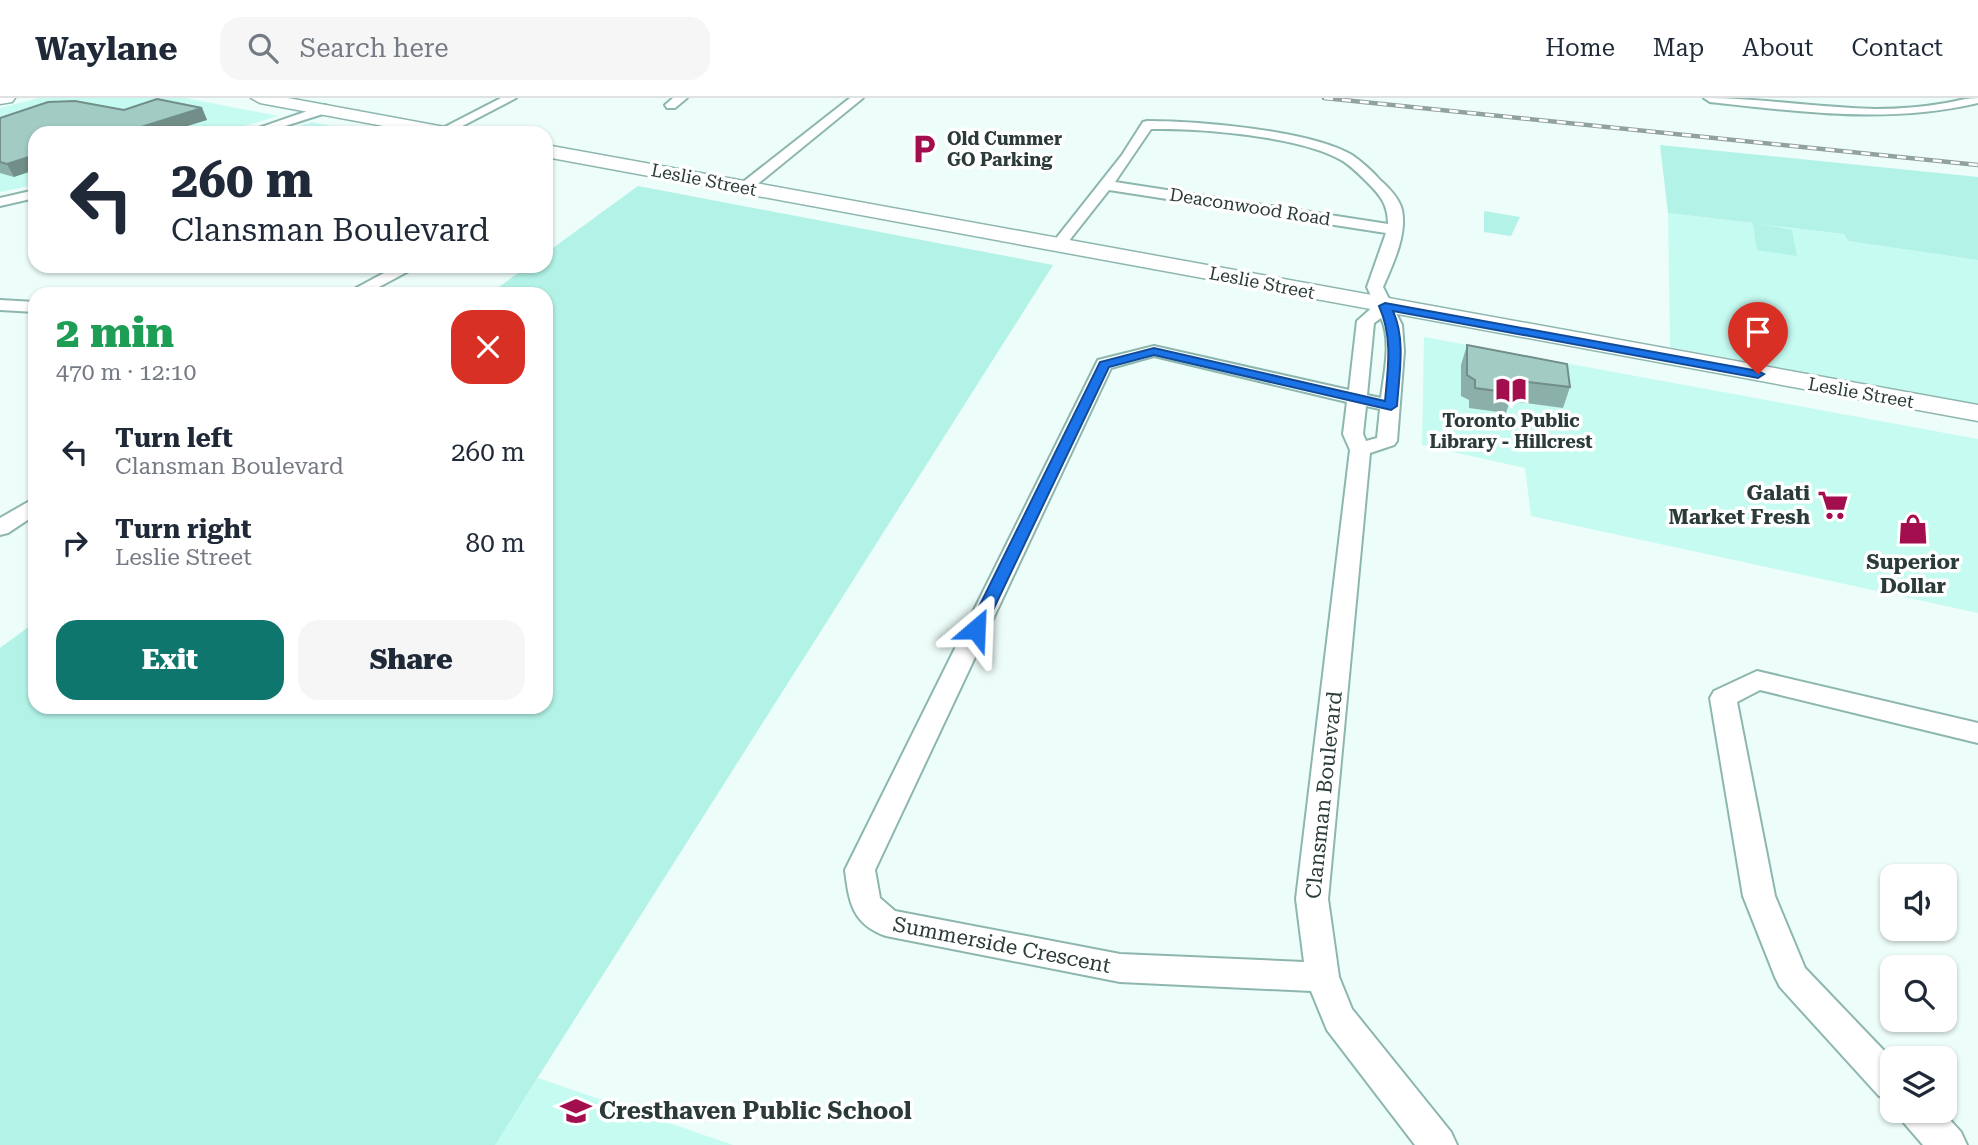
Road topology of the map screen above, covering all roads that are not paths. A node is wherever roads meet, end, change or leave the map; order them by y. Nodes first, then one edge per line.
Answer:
1 (6, 98) edge
2 (260, 98) edge
3 (510, 98) edge
4 (858, 98) edge
5 (1710, 98) edge
6 (1978, 99) edge
7 (0, 100) edge
8 (1960, 104) junction
9 (325, 109) junction
10 (1978, 109) edge
11 (272, 126) edge
12 (415, 126) edge
13 (458, 126) edge
14 (553, 152) edge
15 (1107, 185) junction
16 (744, 188) junction
17 (28, 196) edge
18 (0, 202) edge
19 (1394, 230) junction
20 (1059, 244) junction
21 (396, 273) edge
22 (367, 287) edge
23 (0, 305) edge
24 (1385, 306) junction
25 (28, 307) edge
26 (1358, 398) junction
27 (1391, 406) junction
28 (1978, 413) edge
29 (1360, 450) junction
30 (28, 510) edge
31 (0, 528) edge
32 (1978, 733) edge
33 (1322, 977) junction
34 (1880, 1071) edge
35 (1928, 1123) edge
36 (1438, 1145) edge
37 (1948, 1145) edge

1 - 7 main road
2 - 9 main road
3 - 13 street
4 - 16 street
5 - 8 street
6 - 8 street
8 - 10 street
9 - 11 street
9 - 12 main road
14 - 16 main road, Leslie Street
15 - 19 street, Deaconwood Road
15 - 19 street
15 - 20 street
16 - 20 main road, Leslie Street
17 - 18 street
19 - 24 street
20 - 24 main road, Leslie Street
21 - 22 street
23 - 25 street
24 - 26 street, Clansman Boulevard
24 - 27 street
24 - 28 main road, Leslie Street
26 - 27 street, Summerside Crescent
26 - 29 street, Clansman Boulevard
26 - 33 street, Summerside Crescent
27 - 29 street
29 - 33 street, Clansman Boulevard
30 - 31 street
32 - 34 street
33 - 36 street, Clansman Boulevard
35 - 37 street

